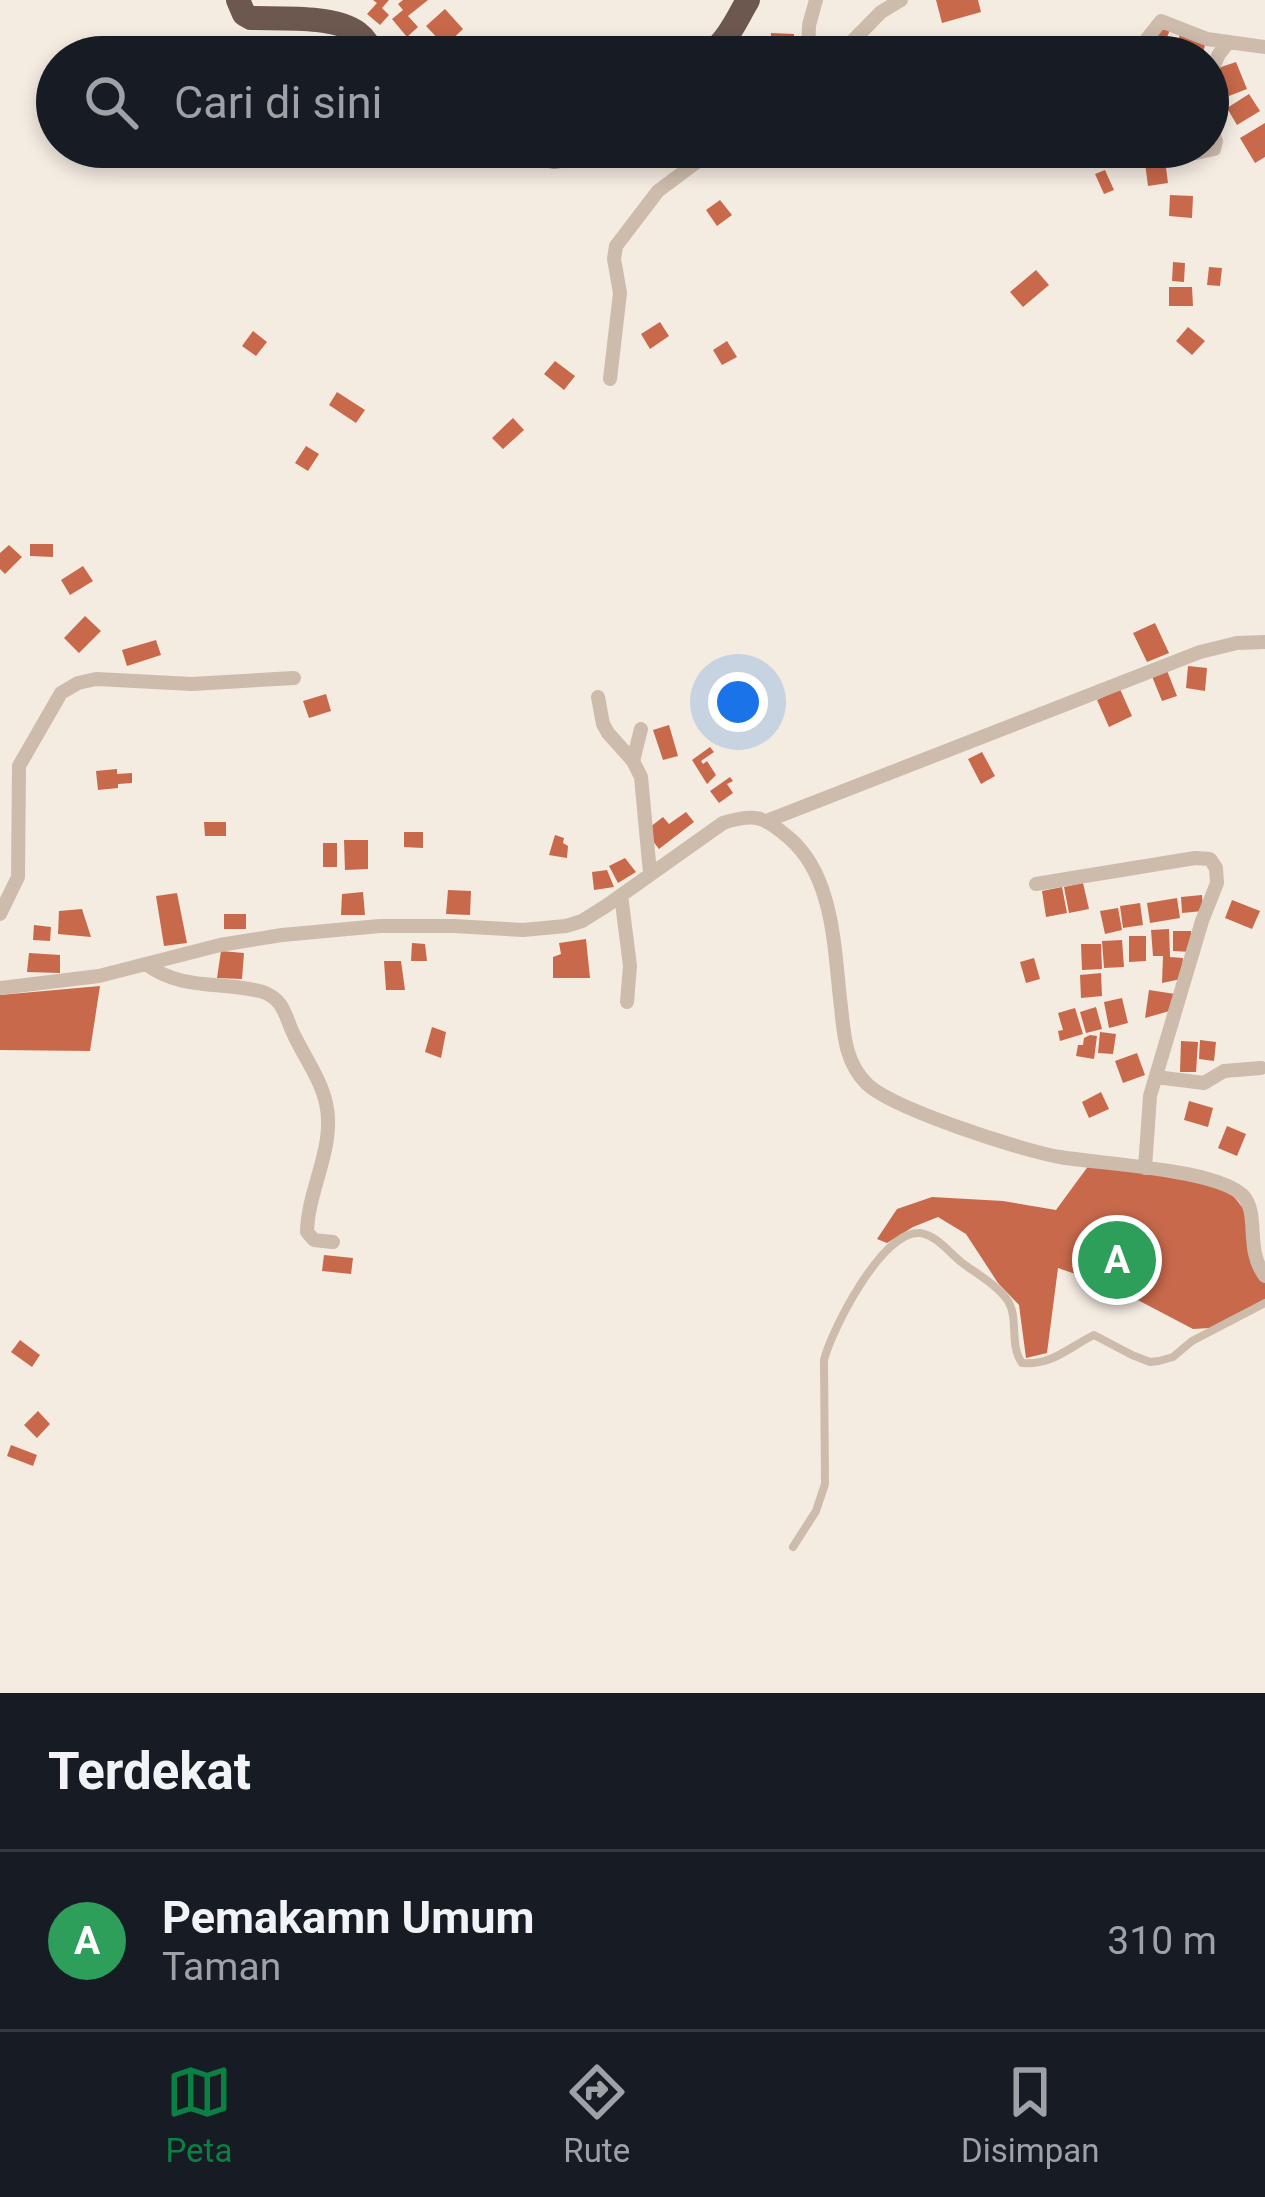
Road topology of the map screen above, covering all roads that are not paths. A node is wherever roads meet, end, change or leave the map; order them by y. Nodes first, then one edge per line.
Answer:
1 (238, 0) edge
2 (748, 0) edge
3 (816, 0) edge
4 (901, 0) edge
5 (361, 36) edge
6 (726, 36) edge
7 (809, 36) edge
8 (858, 36) edge
9 (1148, 36) edge
10 (1199, 36) edge
11 (1229, 43) edge
12 (1265, 46) edge
13 (689, 168) edge
14 (610, 380) dead end
15 (1265, 642) edge
16 (294, 678) dead end
17 (598, 697) dead end
18 (641, 729) dead end
19 (633, 761) junction
20 (769, 820) junction
21 (650, 872) junction
22 (1036, 884) dead end
23 (621, 895) junction
24 (0, 914) edge
25 (146, 964) junction
26 (0, 988) edge
27 (627, 1003) dead end
28 (1261, 1068) dead end
29 (1156, 1077) junction
30 (1145, 1168) junction
31 (333, 1242) dead end
32 (1265, 1276) edge
33 (1265, 1303) edge
34 (793, 1547) dead end

1 - 5 highway
2 - 6 highway
3 - 7 street
4 - 8 street
9 - 10 street
11 - 12 street
13 - 14 street
15 - 20 street
16 - 24 street
17 - 19 street
18 - 19 street
19 - 21 street
20 - 21 street
20 - 30 street
21 - 23 street
22 - 29 street
23 - 25 street
23 - 27 street
25 - 26 street
25 - 31 street
28 - 29 street
29 - 30 street
30 - 32 street
33 - 34 lane

